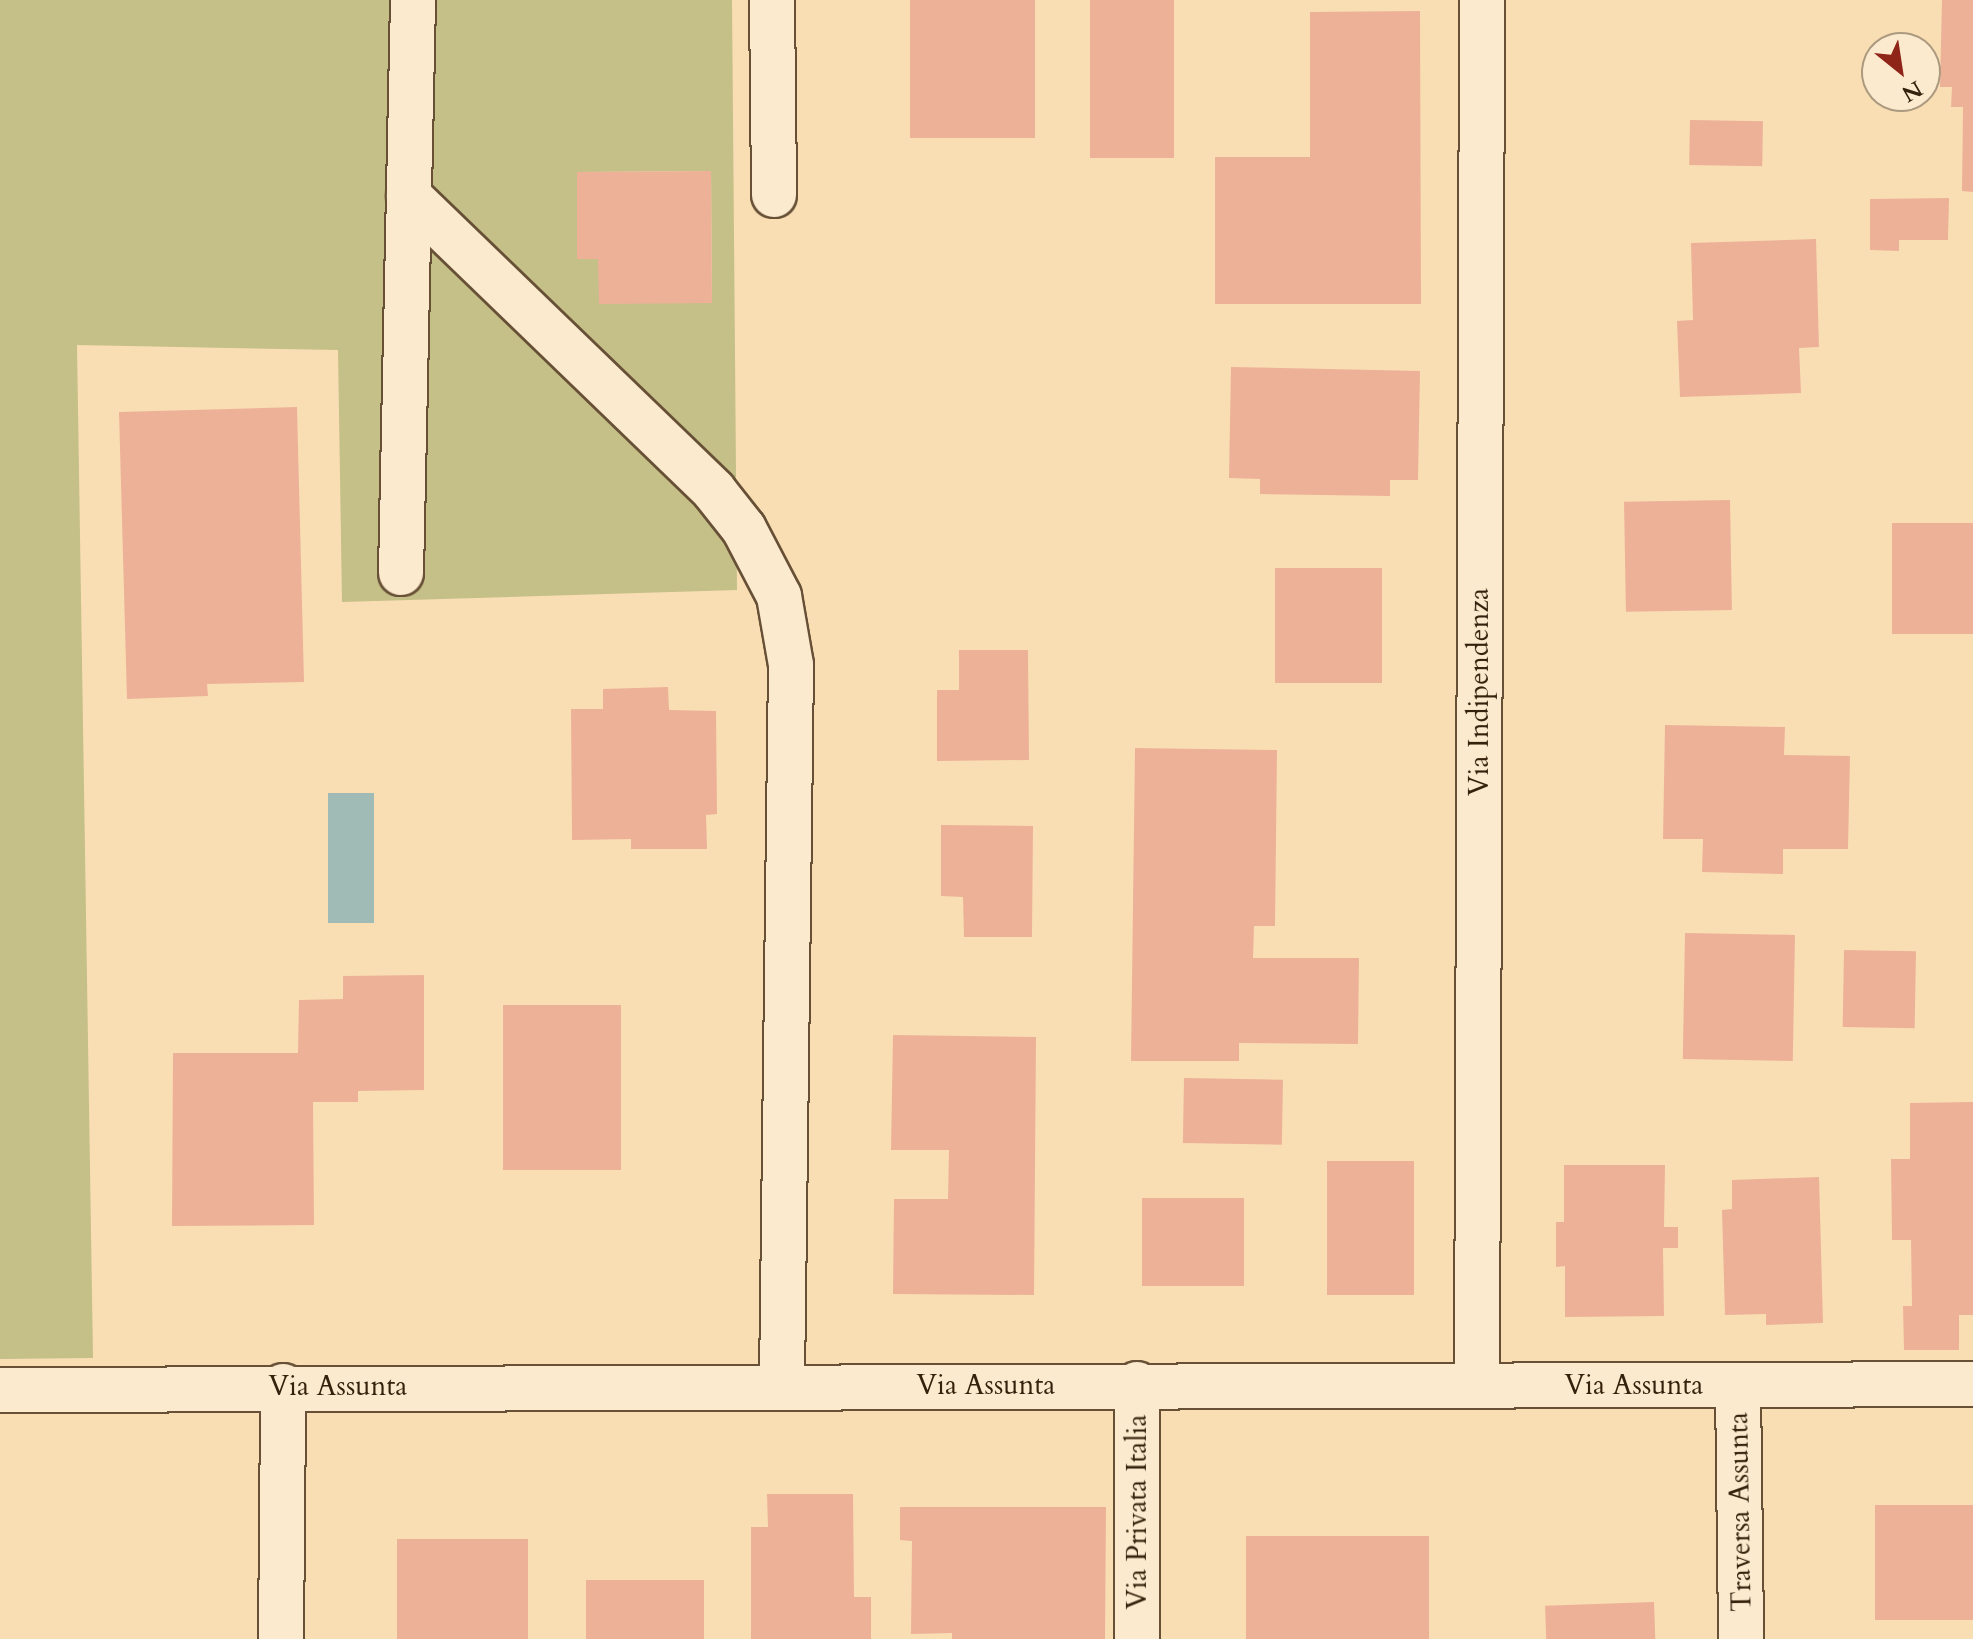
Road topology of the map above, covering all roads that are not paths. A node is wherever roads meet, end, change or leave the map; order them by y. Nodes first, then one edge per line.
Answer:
1 (413, 0) edge
2 (772, 0) edge
3 (1482, 0) edge
4 (774, 195) dead end
5 (409, 196) junction
6 (401, 573) dead end
7 (1137, 1384) junction
8 (1477, 1384) junction
9 (1973, 1384) edge
10 (782, 1385) junction
11 (283, 1386) junction
12 (1738, 1386) junction
13 (0, 1390) edge
14 (281, 1639) edge
15 (1137, 1639) edge
16 (1741, 1639) edge

1 - 5 street
2 - 4 street
3 - 8 street, Via Indipendenza
5 - 6 street
5 - 10 street
7 - 8 street, Via Assunta
7 - 10 street, Via Assunta
7 - 15 street, Via Privata Italia
8 - 12 street, Via Assunta
9 - 12 street, Via Assunta
10 - 11 street, Via Assunta
11 - 13 street, Via Assunta
11 - 14 street
12 - 16 street, Traversa Assunta

